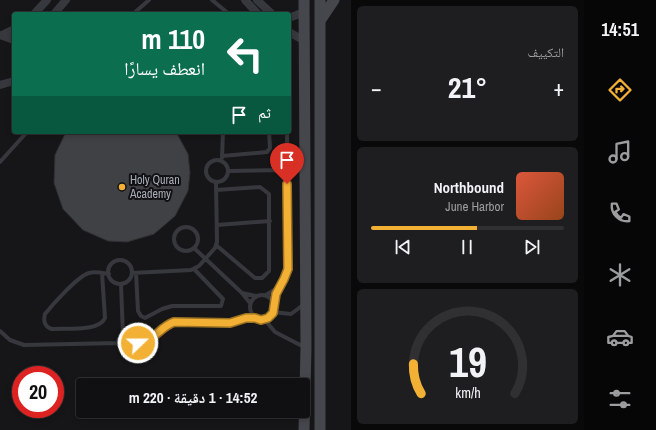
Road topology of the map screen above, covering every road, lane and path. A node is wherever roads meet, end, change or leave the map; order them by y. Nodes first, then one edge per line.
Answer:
1 (47, 0) edge
2 (66, 0) edge
3 (149, 0) edge
4 (212, 0) edge
5 (245, 0) edge
6 (257, 0) edge
7 (304, 0) edge
8 (320, 0) edge
9 (334, 0) edge
10 (36, 12) edge
11 (56, 12) edge
12 (135, 12) edge
13 (227, 12) edge
14 (256, 12) edge
15 (270, 12) edge
16 (304, 12) junction
17 (291, 17) edge
18 (320, 21) junction
19 (12, 30) edge
20 (291, 33) edge
21 (1, 35) edge
22 (12, 39) edge
23 (303, 40) junction
24 (25, 134) edge
25 (223, 134) edge
26 (270, 134) edge
27 (287, 134) edge
28 (222, 156) junction
29 (222, 161) junction
30 (0, 162) edge
31 (287, 170) junction
32 (228, 171) junction
33 (216, 183) junction
34 (216, 190) junction
35 (270, 221) junction
36 (217, 225) junction
37 (216, 245) junction
38 (194, 248) junction
39 (206, 258) junction
40 (194, 269) junction
41 (102, 273) junction
42 (134, 273) junction
43 (109, 275) junction
44 (103, 284) junction
45 (121, 284) junction
46 (277, 289) junction
47 (242, 293) junction
48 (266, 295) junction
49 (256, 296) junction
50 (305, 301) junction
51 (274, 303) junction
52 (250, 306) junction
53 (273, 312) junction
54 (255, 318) junction
55 (242, 319) junction
56 (265, 320) junction
57 (0, 332) edge
58 (123, 336) junction
59 (118, 343) junction
60 (131, 343) junction
61 (306, 348) junction
62 (304, 430) edge
63 (320, 430) edge

1 - 10 street
2 - 11 street
3 - 12 lane
4 - 13 lane
5 - 14 street
6 - 15 street
7 - 16 main road
8 - 18 main road
9 - 18 main road
16 - 17 street
16 - 23 main road
18 - 63 main road
19 - 21 street
20 - 23 street
21 - 22 street
23 - 50 main road
24 - 30 lane
25 - 28 lane
26 - 28 lane
27 - 31 lane
28 - 29 lane
29 - 32 lane
29 - 33 lane
31 - 32 lane
31 - 46 lane
32 - 33 lane
33 - 34 lane
34 - 35 lane
34 - 36 lane
35 - 36 lane
35 - 37 lane
36 - 37 lane
37 - 39 lane
38 - 38 lane
38 - 39 lane
39 - 40 lane
39 - 47 lane
40 - 42 lane
40 - 42 lane
41 - 43 lane
41 - 44 lane
41 - 44 lane
42 - 43 lane
42 - 45 lane
43 - 44 lane
43 - 45 lane
45 - 58 lane
46 - 48 lane
46 - 51 lane
47 - 49 lane
47 - 52 lane
48 - 49 lane
48 - 51 lane
49 - 52 lane
50 - 53 lane
50 - 61 main road
51 - 53 lane
52 - 54 lane
52 - 55 lane
53 - 56 lane
54 - 55 lane
54 - 56 lane
55 - 60 lane
56 - 61 lane
57 - 59 lane
58 - 59 lane
58 - 60 lane
59 - 60 lane
61 - 62 main road

